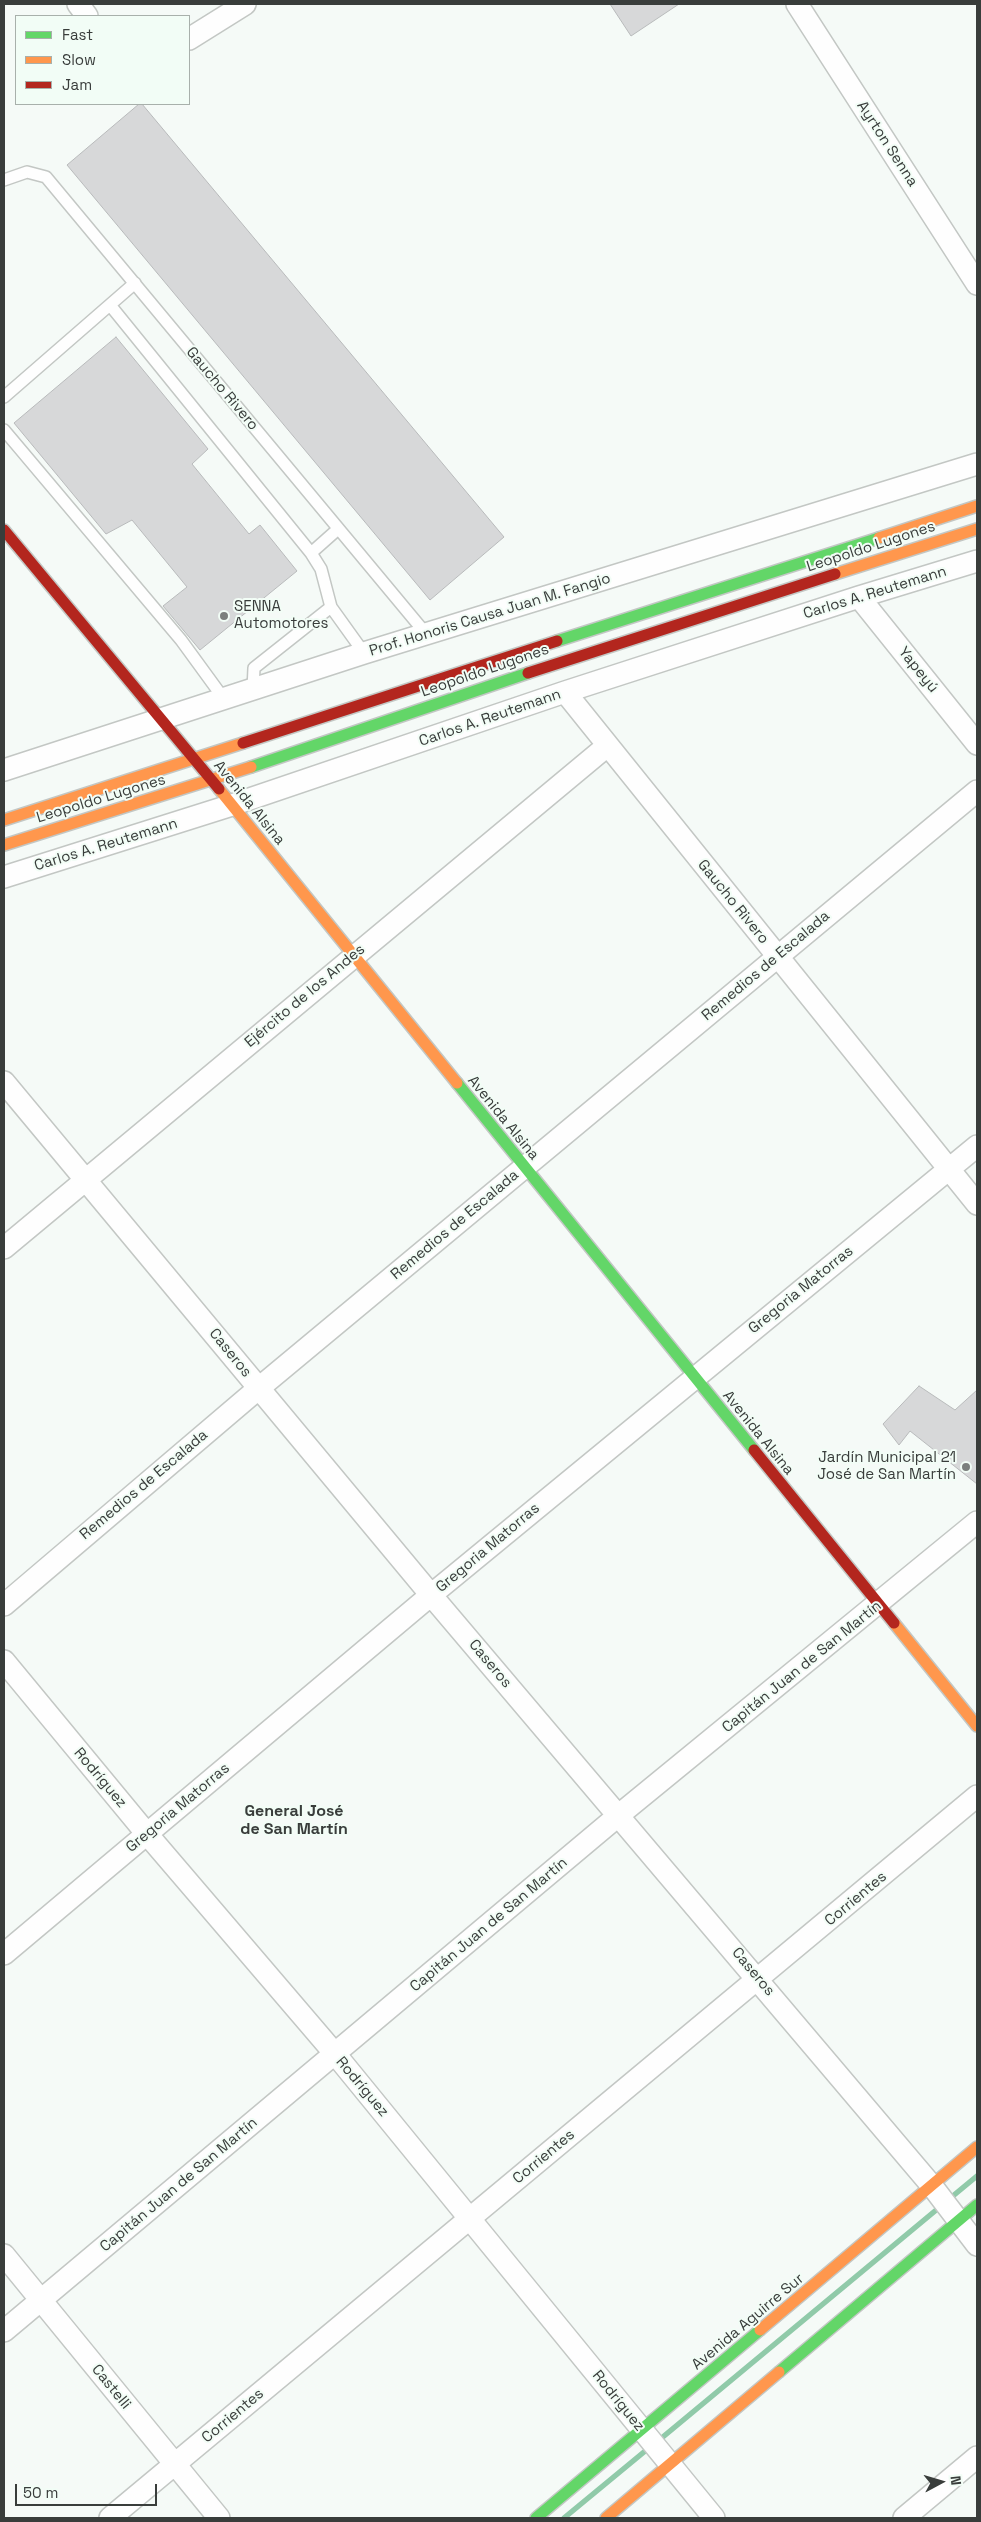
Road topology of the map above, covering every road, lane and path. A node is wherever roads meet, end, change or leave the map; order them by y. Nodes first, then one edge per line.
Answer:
1 (78, 4) edge
2 (245, 4) edge
3 (797, 4) edge
4 (86, 15) edge
5 (190, 38) edge
6 (4, 180) edge
7 (134, 283) junction
8 (977, 284) edge
9 (110, 305) junction
10 (4, 397) edge
11 (4, 430) edge
12 (977, 464) edge
13 (977, 506) edge
14 (338, 529) junction
15 (977, 529) edge
16 (4, 530) edge
17 (311, 553) junction
18 (977, 561) edge
19 (859, 597) junction
20 (331, 607) junction
21 (427, 635) junction
22 (364, 653) junction
23 (252, 690) junction
24 (565, 692) junction
25 (224, 699) junction
26 (161, 719) junction
27 (977, 744) edge
28 (607, 746) junction
29 (195, 759) junction
30 (4, 770) edge
31 (212, 780) junction
32 (977, 791) edge
33 (232, 806) junction
34 (4, 820) edge
35 (4, 845) edge
36 (4, 877) edge
37 (353, 956) junction
38 (777, 956) junction
39 (4, 1082) edge
40 (977, 1146) edge
41 (524, 1167) junction
42 (949, 1169) junction
43 (86, 1178) junction
44 (977, 1204) edge
45 (4, 1248) edge
46 (694, 1378) junction
47 (259, 1388) junction
48 (977, 1522) edge
49 (431, 1595) junction
50 (879, 1604) junction
51 (4, 1605) edge
52 (4, 1661) edge
53 (977, 1726) edge
54 (977, 1796) edge
55 (619, 1815) junction
56 (147, 1834) junction
57 (4, 1954) edge
58 (759, 1980) junction
59 (336, 2055) junction
60 (977, 2147) edge
61 (932, 2186) junction
62 (977, 2205) edge
63 (470, 2218) junction
64 (958, 2221) junction
65 (977, 2245) edge
66 (4, 2255) edge
67 (41, 2300) junction
68 (4, 2331) edge
69 (655, 2447) junction
70 (977, 2457) edge
71 (174, 2465) junction
72 (110, 2518) edge
73 (219, 2518) edge
74 (536, 2518) edge
75 (606, 2518) edge
76 (714, 2518) edge
77 (904, 2518) edge

1 - 4 street
2 - 5 street
3 - 8 street, Ayrton Senna
6 - 7 lane, Gaucho Rivero
7 - 9 lane
7 - 14 lane, Gaucho Rivero
9 - 10 lane
9 - 17 lane
11 - 25 lane
12 - 21 street, Prof. Honoris Causa Juan M. Fangio
13 - 29 main road, Leopoldo Lugones
14 - 17 lane
14 - 21 lane, Gaucho Rivero
15 - 31 main road, Leopoldo Lugones
16 - 26 main road, Avenida Alsina
17 - 20 lane
18 - 19 street, Carlos A. Reutemann
19 - 24 street, Carlos A. Reutemann
19 - 27 street, Yapeyú
20 - 22 lane
20 - 23 lane
21 - 22 street, Prof. Honoris Causa Juan M. Fangio
22 - 23 street, Prof. Honoris Causa Juan M. Fangio
23 - 25 street, Prof. Honoris Causa Juan M. Fangio
24 - 28 street, Gaucho Rivero
24 - 33 street, Carlos A. Reutemann
25 - 26 street, Prof. Honoris Causa Juan M. Fangio
26 - 29 main road, Avenida Alsina
26 - 30 street, Prof. Honoris Causa Juan M. Fangio
28 - 37 street, Ejército de los Andes
28 - 38 street, Gaucho Rivero
29 - 31 main road, Avenida Alsina
29 - 34 main road, Leopoldo Lugones
31 - 33 main road, Avenida Alsina
31 - 35 main road, Leopoldo Lugones
32 - 38 street, Remedios de Escalada
33 - 36 street, Carlos A. Reutemann
33 - 37 main road, Avenida Alsina
37 - 41 main road, Avenida Alsina
37 - 43 street, Ejército de los Andes
38 - 41 street, Remedios de Escalada
38 - 42 street, Gaucho Rivero
39 - 43 street, Caseros
40 - 42 street, Gregoria Matorras
41 - 46 main road, Avenida Alsina
41 - 47 street, Remedios de Escalada
42 - 44 street, Gaucho Rivero
42 - 46 street, Gregoria Matorras
43 - 45 street, Ejército de los Andes
43 - 47 street, Caseros
46 - 49 street, Gregoria Matorras
46 - 50 main road, Avenida Alsina
47 - 49 street, Caseros
47 - 51 street, Remedios de Escalada
48 - 50 street, Capitán Juan de San Martín
49 - 55 street, Caseros
49 - 56 street, Gregoria Matorras
50 - 53 main road, Avenida Alsina
50 - 55 street, Capitán Juan de San Martín
52 - 56 street, Rodríguez
54 - 58 street, Corrientes
55 - 58 street, Caseros
55 - 59 street, Capitán Juan de San Martín
56 - 57 street, Gregoria Matorras
56 - 59 street, Rodríguez
58 - 61 street, Caseros
58 - 63 street, Corrientes
59 - 63 street, Rodríguez
59 - 67 street, Capitán Juan de San Martín
60 - 61 main road, Avenida Aguirre Sur
61 - 64 street, Caseros
61 - 69 main road, Avenida Aguirre Sur
62 - 64 main road, Avenida Aguirre Sur
63 - 69 street, Rodríguez
63 - 71 street, Corrientes
64 - 65 street, Caseros
64 - 69 main road, Avenida Aguirre Sur
66 - 67 street, Castelli
67 - 68 street, Capitán Juan de San Martín
67 - 71 street, Castelli
69 - 74 main road, Avenida Aguirre Sur
69 - 75 main road, Avenida Aguirre Sur
69 - 76 street, Rodríguez
70 - 77 street
71 - 72 street, Corrientes
71 - 73 street, Castelli

